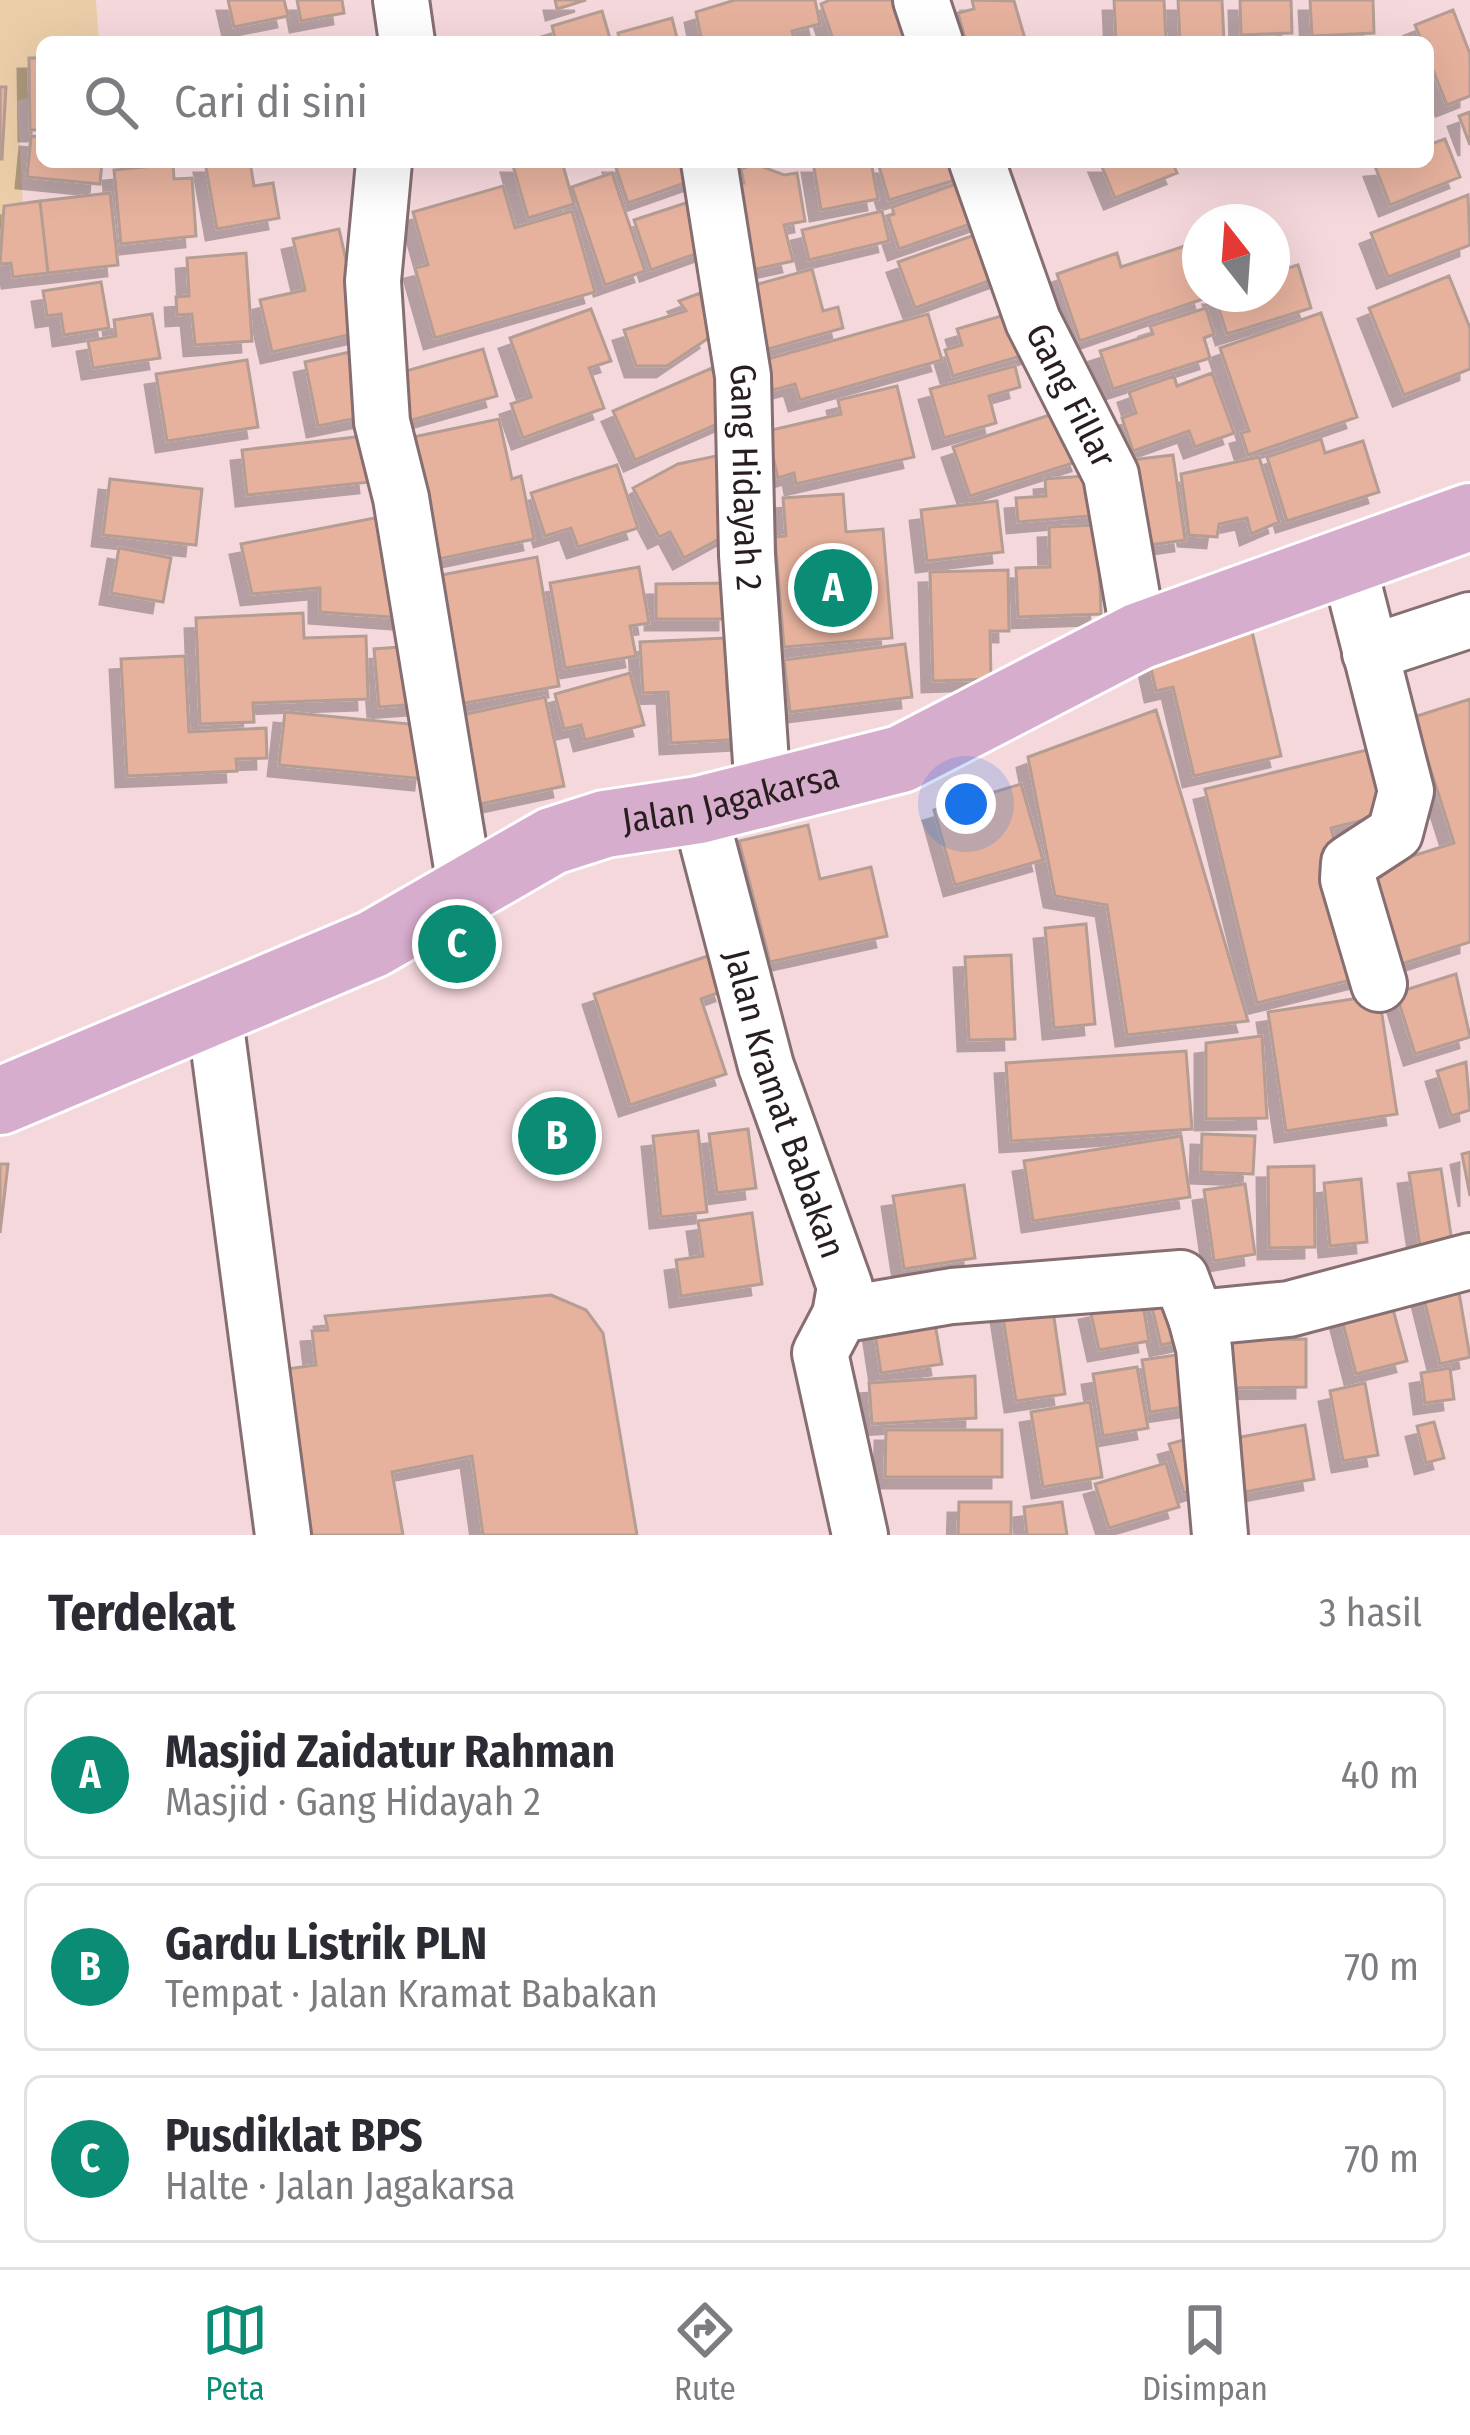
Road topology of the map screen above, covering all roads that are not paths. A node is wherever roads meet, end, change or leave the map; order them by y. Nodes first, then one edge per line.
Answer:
1 (401, 0) edge
2 (921, 0) edge
3 (406, 36) edge
4 (933, 36) edge
5 (383, 168) edge
6 (710, 168) edge
7 (979, 168) edge
8 (1470, 518) edge
9 (1348, 563) junction
10 (1470, 620) edge
11 (1139, 635) junction
12 (1370, 653) junction
13 (763, 792) junction
14 (699, 810) junction
15 (466, 892) junction
16 (1379, 983) dead end
17 (214, 1011) junction
18 (0, 1101) edge
19 (1470, 1261) edge
20 (840, 1315) junction
21 (1196, 1318) junction
22 (283, 1535) edge
23 (860, 1535) edge
24 (1220, 1535) edge

1 - 3 street
2 - 4 street
5 - 15 street
6 - 13 street, Gang Hidayah 2
7 - 11 street, Gang Fillar
8 - 9 main road, Jalan Jagakarsa
9 - 11 main road, Jalan Jagakarsa
9 - 12 street
10 - 12 street
11 - 13 main road, Jalan Jagakarsa
12 - 16 street
13 - 14 main road, Jalan Jagakarsa
14 - 15 main road, Jalan Jagakarsa
14 - 20 street, Jalan Kramat Babakan
15 - 17 main road, Jalan Jagakarsa
17 - 18 main road, Jalan Jagakarsa
17 - 22 street
19 - 21 street
20 - 21 street
20 - 23 street, Jalan Kramat Babakan
21 - 24 street

